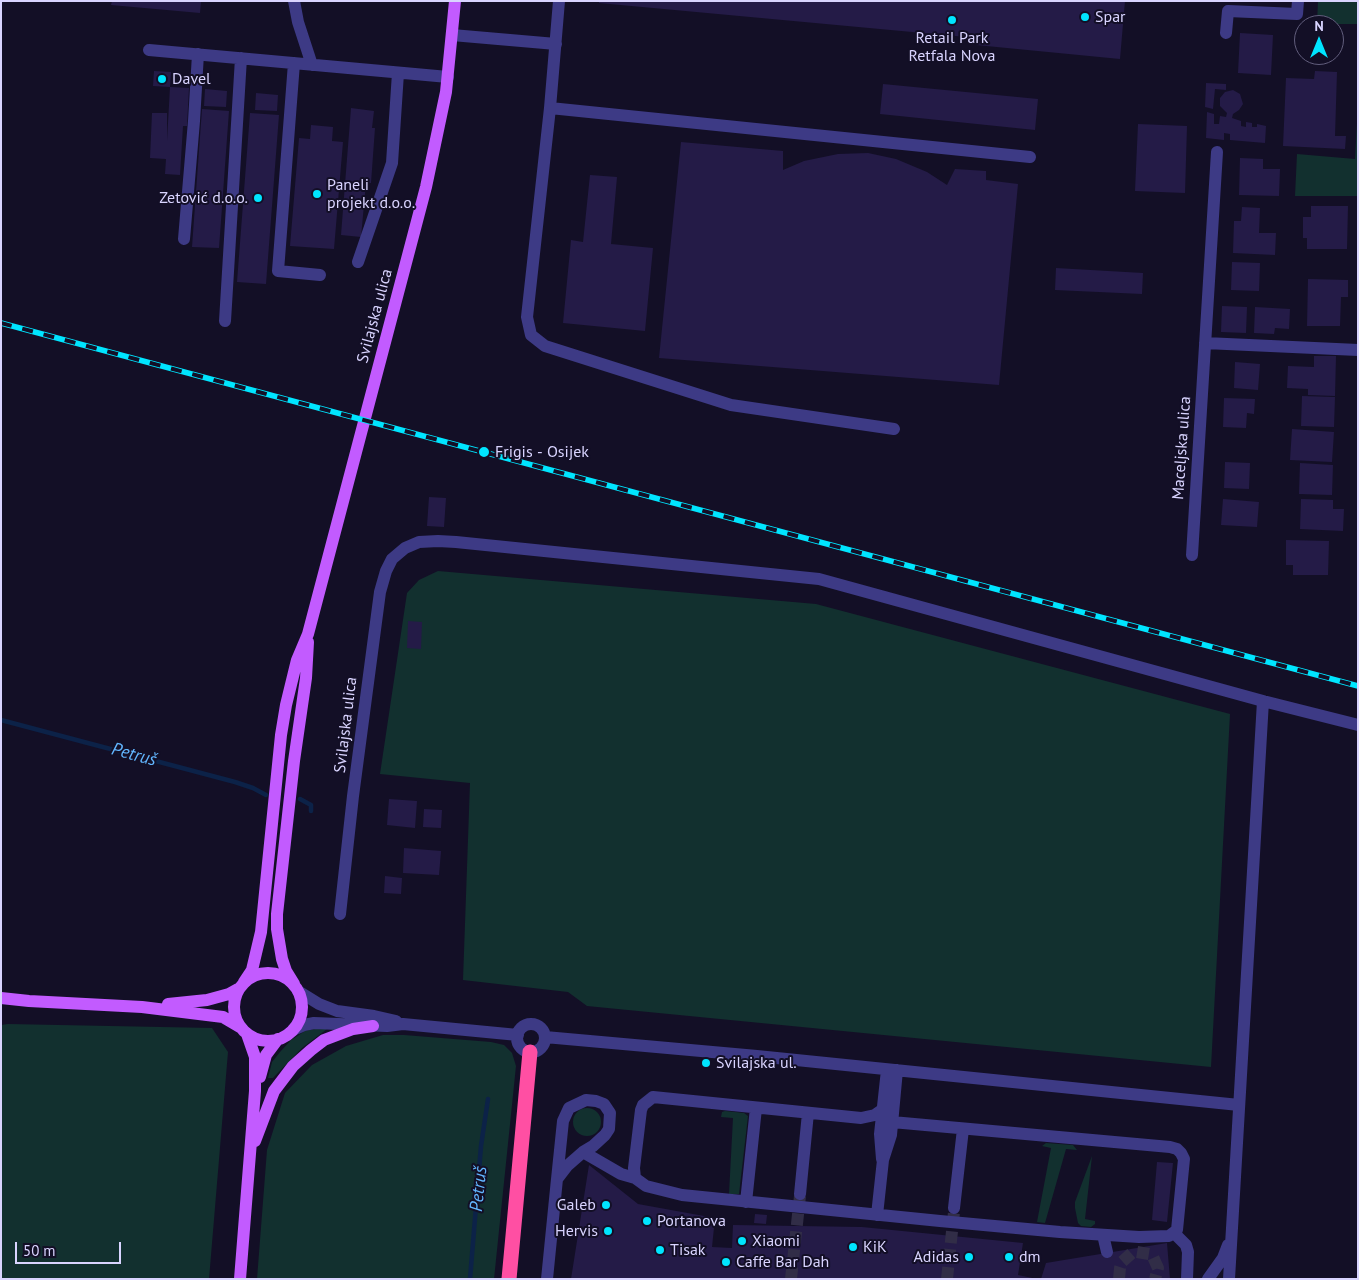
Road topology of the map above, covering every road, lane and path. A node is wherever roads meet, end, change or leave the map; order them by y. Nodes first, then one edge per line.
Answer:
1 (455, 1) edge
2 (559, 1) edge
3 (295, 2) edge
4 (1298, 8) edge
5 (1226, 33) dead end
6 (452, 35) junction
7 (556, 44) junction
8 (149, 50) dead end
9 (198, 54) junction
10 (241, 58) junction
11 (294, 63) junction
12 (312, 65) junction
13 (398, 73) junction
14 (448, 77) junction
15 (550, 108) junction
16 (1217, 152) dead end
17 (1030, 158) dead end
18 (184, 238) dead end
19 (358, 262) dead end
20 (320, 275) dead end
21 (225, 320) dead end
22 (1205, 343) junction
23 (1358, 350) edge
24 (894, 429) dead end
25 (1192, 554) dead end
26 (308, 634) junction
27 (1263, 701) junction
28 (1358, 725) edge
29 (340, 914) dead end
30 (241, 985) junction
31 (296, 987) junction
32 (1, 998) edge
33 (28, 1001) junction
34 (1, 1004) edge
35 (142, 1007) junction
36 (403, 1024) junction
37 (373, 1026) junction
38 (293, 1030) junction
39 (243, 1031) junction
40 (518, 1034) junction
41 (545, 1037) junction
42 (278, 1040) junction
43 (530, 1052) junction
44 (892, 1070) junction
45 (255, 1091) junction
46 (1239, 1105) junction
47 (756, 1108) junction
48 (882, 1110) junction
49 (808, 1113) junction
50 (892, 1122) junction
51 (962, 1128) junction
52 (251, 1151) junction
53 (583, 1152) junction
54 (882, 1160) junction
55 (635, 1178) junction
56 (557, 1179) junction
57 (800, 1194) tunnel mouth
58 (746, 1202) junction
59 (954, 1208) tunnel mouth
60 (876, 1214) junction
61 (1174, 1233) junction
62 (1103, 1235) junction
63 (1231, 1238) junction
64 (1107, 1252) dead end
65 (240, 1279) edge
66 (509, 1279) edge
67 (547, 1279) edge
68 (1187, 1279) edge
69 (1208, 1279) edge
70 (1229, 1279) edge

1 - 6 main road, Svilajska ulica
2 - 7 street
3 - 12 street
4 - 5 street
6 - 7 street
6 - 14 main road, Svilajska ulica
7 - 15 street
8 - 9 street
9 - 10 street
9 - 18 street
10 - 11 street
10 - 21 street
11 - 12 street
11 - 20 street
12 - 13 street
13 - 14 street
13 - 19 street
14 - 26 main road, Svilajska ulica
15 - 17 street
15 - 24 street
16 - 22 street, Maceljska ulica
22 - 23 street
22 - 25 street, Maceljska ulica
26 - 30 main road, Svilajska ulica
26 - 31 main road, Svilajska ulica
27 - 28 street
27 - 29 street, Svilajska ulica
27 - 46 street
30 - 31 main road
30 - 35 main road
30 - 39 main road
31 - 36 street
31 - 38 main road
32 - 33 main road
33 - 34 main road
33 - 35 main road
35 - 39 main road
36 - 37 street
36 - 40 street
37 - 38 street
37 - 52 main road
38 - 42 main road
39 - 42 main road
39 - 45 main road
40 - 41 street
40 - 43 street
41 - 43 street
41 - 44 street
42 - 45 main road
43 - 66 highway
44 - 46 street
44 - 48 street
44 - 50 street
45 - 52 main road
46 - 63 street
47 - 49 street
47 - 55 street
47 - 58 street
48 - 49 street
48 - 54 street
49 - 57 street
50 - 51 street
50 - 54 street
51 - 59 street
51 - 61 street
52 - 65 main road
53 - 55 street
53 - 56 street
53 - 56 street
54 - 60 street
55 - 58 street
56 - 67 street
58 - 60 street
60 - 62 street
61 - 62 street
61 - 68 street
62 - 64 street
63 - 69 street
63 - 70 street

